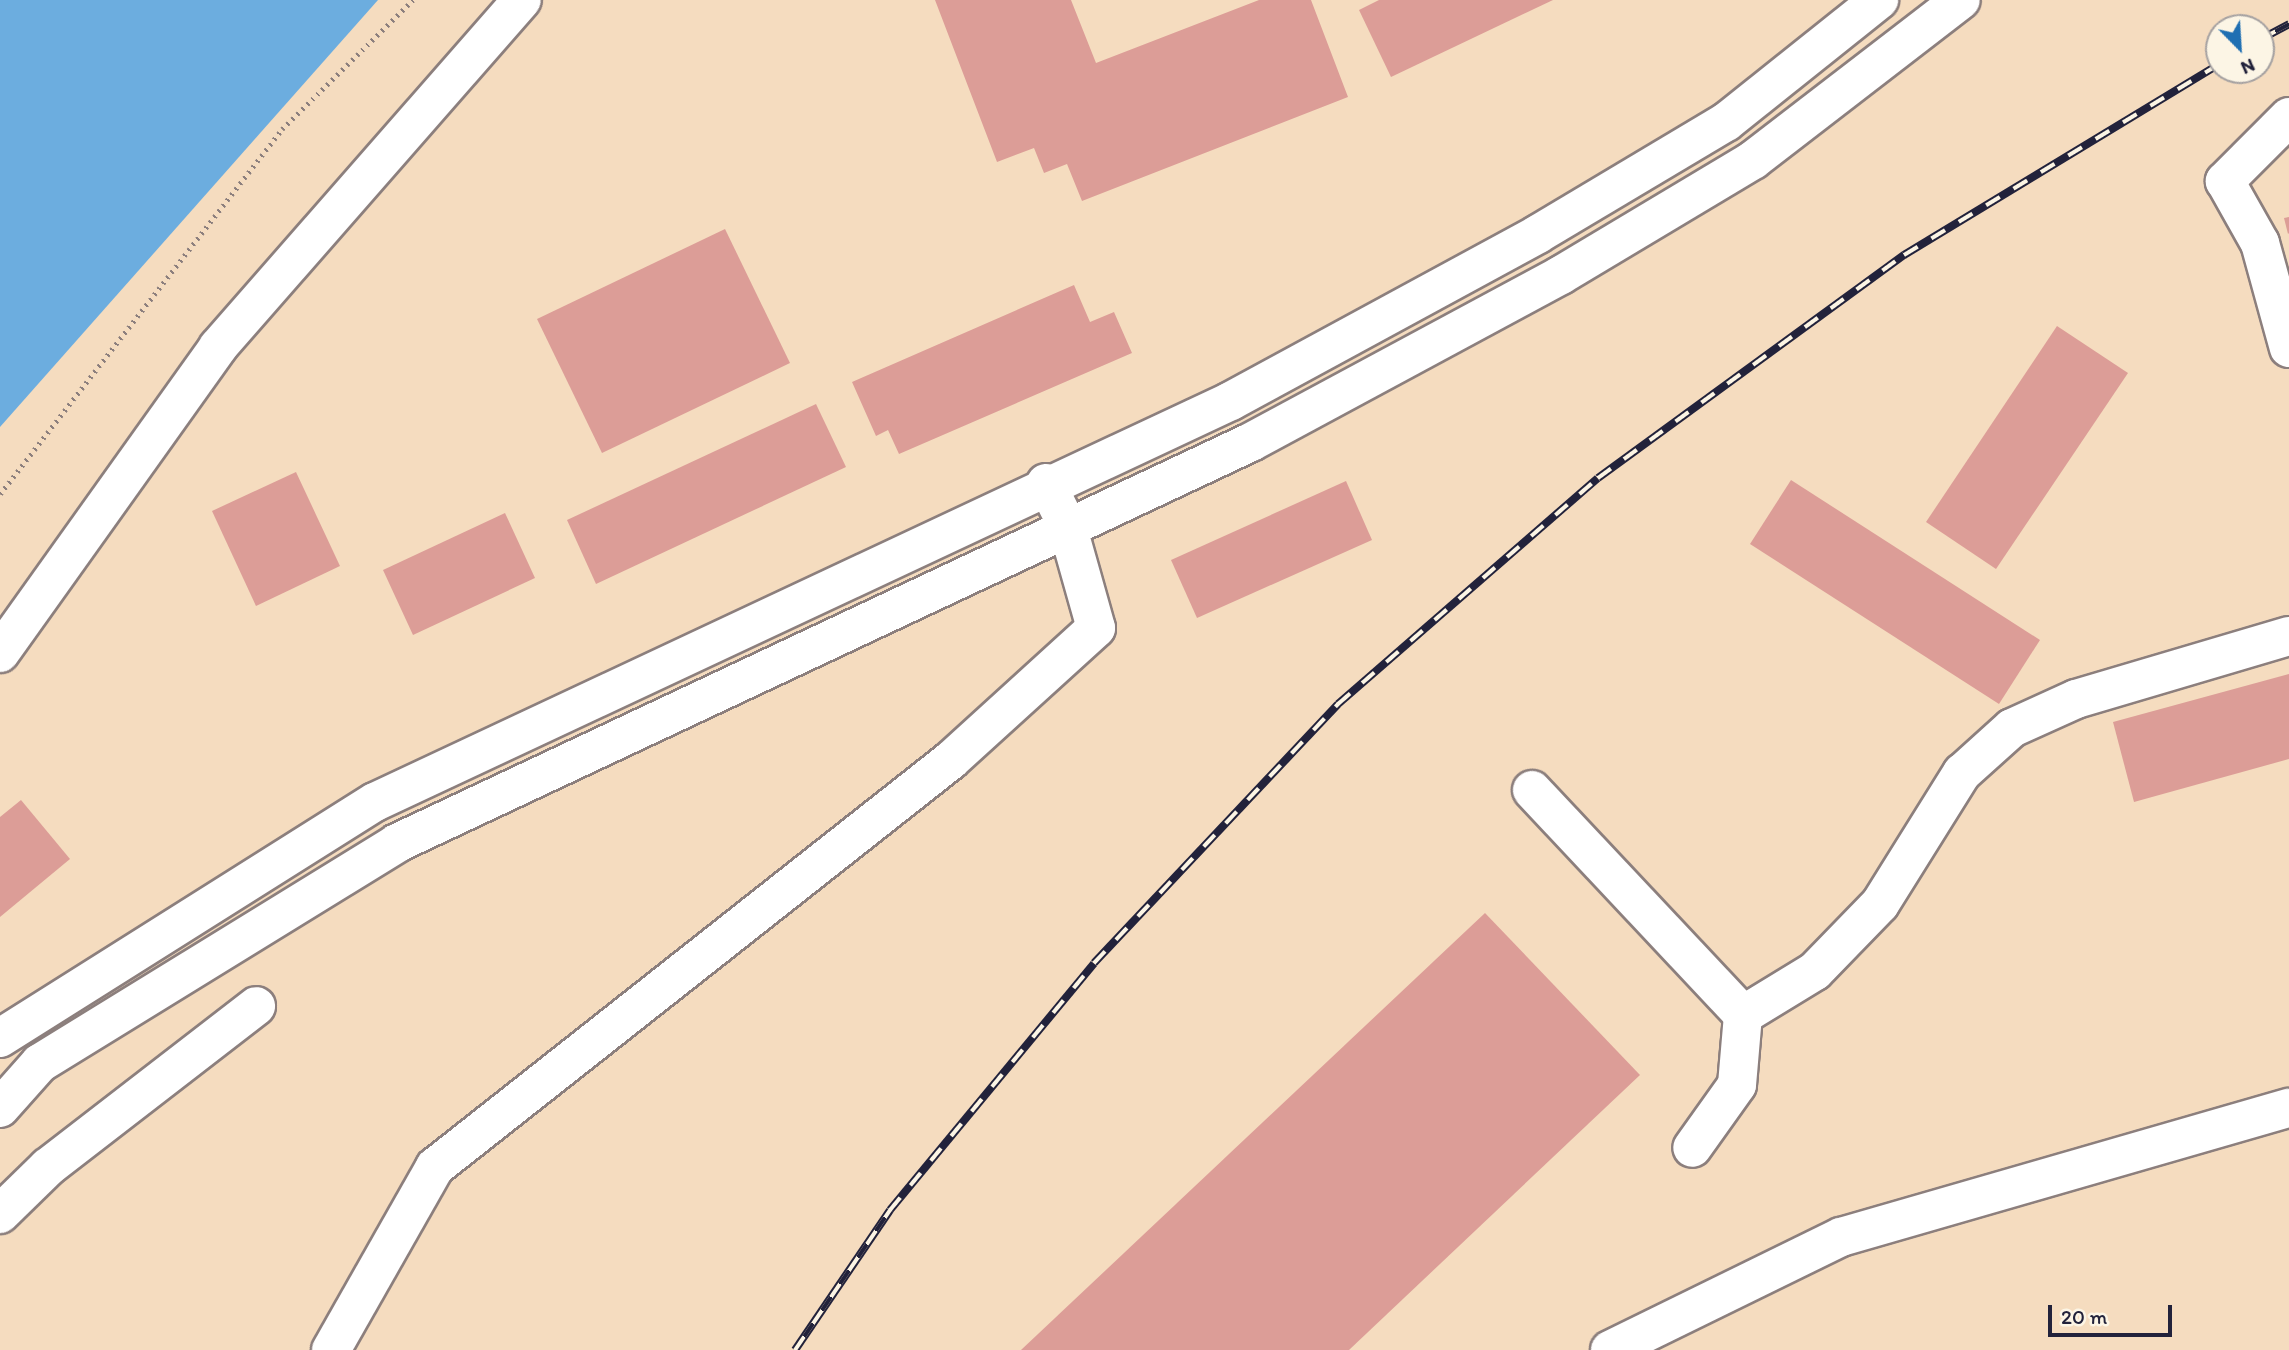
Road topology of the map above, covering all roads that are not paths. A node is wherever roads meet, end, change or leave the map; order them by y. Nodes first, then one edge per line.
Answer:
1 (522, 0) edge
2 (1879, 0) edge
3 (1961, 0) edge
4 (2289, 117) edge
5 (2289, 348) edge
6 (1046, 483) junction
7 (1067, 525) junction
8 (2289, 636) edge
9 (0, 653) edge
10 (1532, 790) dead end
11 (256, 1006) dead end
12 (1743, 1015) junction
13 (0, 1038) edge
14 (0, 1108) edge
15 (2289, 1108) edge
16 (1692, 1148) dead end
17 (0, 1214) edge
18 (331, 1350) edge
19 (1610, 1350) edge

1 - 9 main road
2 - 6 main road
3 - 7 main road
4 - 5 main road
6 - 7 main road
6 - 13 main road
7 - 14 main road
7 - 18 main road
8 - 12 main road
10 - 12 main road
11 - 17 main road
12 - 16 main road
15 - 19 main road

